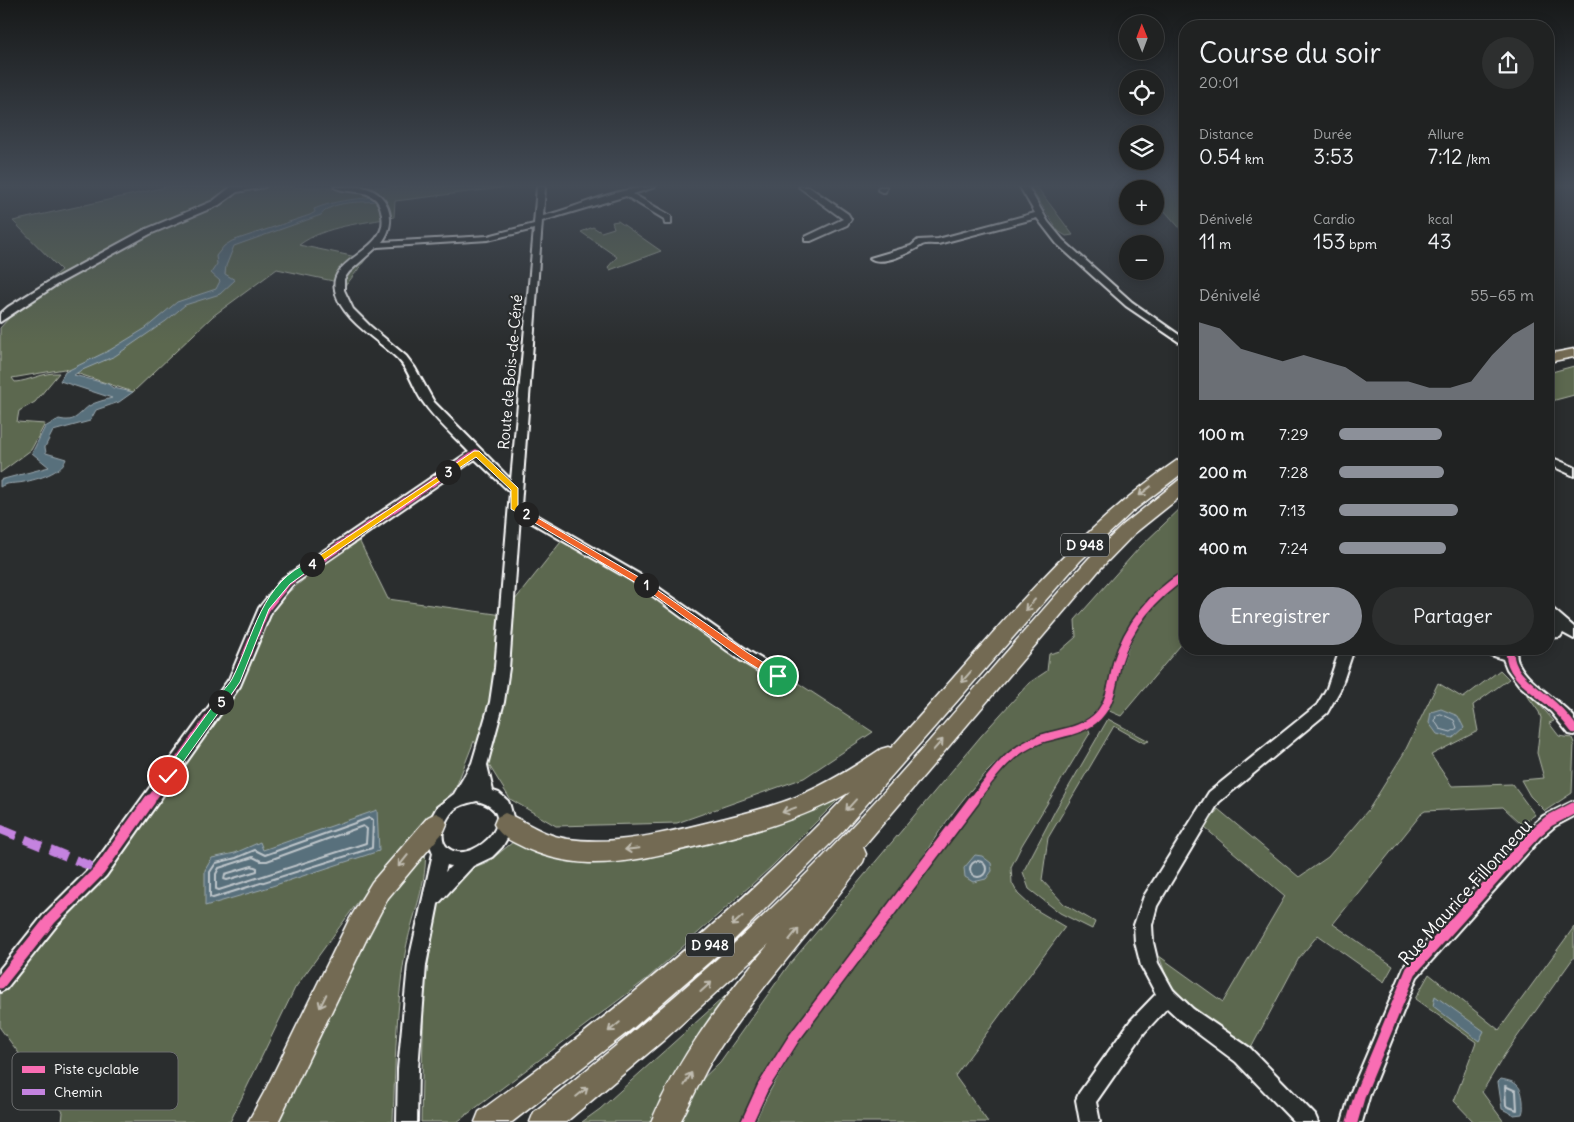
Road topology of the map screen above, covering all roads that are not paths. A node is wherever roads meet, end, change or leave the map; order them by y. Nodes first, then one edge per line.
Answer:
1 (134, 239) edge
2 (380, 239) edge
3 (466, 239) edge
4 (537, 239) edge
5 (944, 239) edge
6 (1058, 239) edge
7 (376, 245) junction
8 (874, 258) dead end
9 (0, 319) edge
10 (1179, 339) edge
11 (1574, 341) edge
12 (1554, 346) edge
13 (1574, 353) edge
14 (1554, 357) edge
15 (476, 453) junction
16 (1554, 463) edge
17 (1179, 467) edge
18 (1574, 472) edge
19 (1179, 489) edge
20 (515, 490) junction
21 (514, 507) junction
22 (1554, 626) edge
23 (1554, 626) edge
24 (1574, 634) edge
25 (1574, 638) edge
26 (1345, 655) edge
27 (1510, 655) edge
28 (778, 676) dead end
29 (1574, 728) edge
30 (908, 744) junction
31 (479, 765) junction
32 (906, 782) junction
33 (486, 795) junction
34 (459, 799) junction
35 (1574, 808) edge
36 (436, 824) junction
37 (505, 824) junction
38 (441, 852) junction
39 (468, 860) junction
40 (430, 901) junction
41 (0, 983) edge
42 (1167, 996) junction
43 (262, 1122) edge
44 (407, 1122) edge
45 (490, 1122) edge
46 (544, 1122) edge
47 (665, 1122) edge
48 (1090, 1122) edge
49 (1308, 1122) edge
50 (1352, 1122) edge

1 - 9 street
2 - 7 street
3 - 7 street
4 - 20 street, Route de Bois-de-Céné
5 - 8 street
6 - 10 street
7 - 15 street
11 - 12 highway
13 - 14 highway
15 - 20 street
15 - 41 street
16 - 18 street
17 -> 30 highway, D 948
32 -> 19 highway, D 948
20 - 21 street, Route de Bois-de-Céné
21 - 28 street
21 - 31 street, Route de Bois-de-Céné
22 - 24 street
23 - 25 street
26 - 42 street
27 - 29 street
30 -> 37 highway
30 -> 45 highway, D 948
31 - 33 street
31 - 34 street
46 -> 32 highway, D 948
47 -> 32 highway
33 - 34 street
33 - 37 street
34 - 36 street
35 - 50 street, Rue Maurice Fillonneau
36 - 38 street
36 -> 43 highway
37 - 39 street
38 - 39 street
38 - 40 street
39 - 40 street
40 - 44 street
42 - 48 street
42 - 49 street

